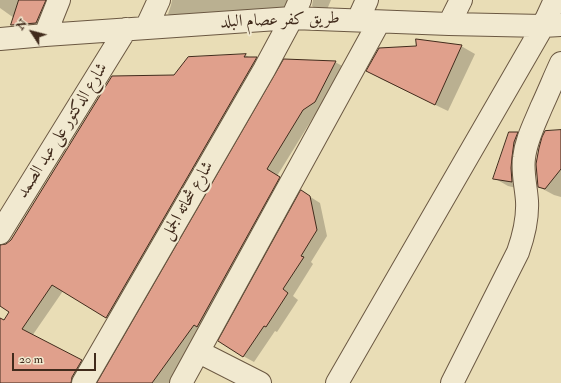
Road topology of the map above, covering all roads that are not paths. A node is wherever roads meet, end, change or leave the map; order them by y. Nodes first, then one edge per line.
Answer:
1 (59, 0) edge
2 (159, 0) edge
3 (367, 0) edge
4 (461, 0) edge
5 (555, 0) edge
6 (296, 9) edge
7 (358, 20) junction
8 (379, 22) junction
9 (449, 24) junction
10 (552, 25) edge
11 (136, 28) junction
12 (45, 35) junction
13 (0, 39) edge
14 (561, 63) edge
15 (0, 233) edge
16 (198, 352) junction
17 (83, 383) edge
18 (181, 383) edge
19 (260, 383) edge
20 (337, 383) edge
21 (452, 383) edge

1 - 12 street
2 - 11 street, شارع الدكتور على عبد الصمد
3 - 7 street
4 - 9 street
5 - 10 street
6 - 7 street, طريق كفر عصام البلد
6 - 11 street, طريق كفر عصام البلد
6 - 17 street, شارع شحاته الجمل
7 - 8 street, طريق كفر عصام البلد
8 - 9 street, طريق كفر عصام البلد
8 - 16 street
9 - 10 street, طريق كفر عصام البلد
10 - 20 street
11 - 12 street, طريق كفر عصام البلد
11 - 15 street, شارع الدكتور على عبد الصمد
12 - 13 street, طريق كفر عصام البلد
14 - 21 street
16 - 18 street
16 - 19 street

